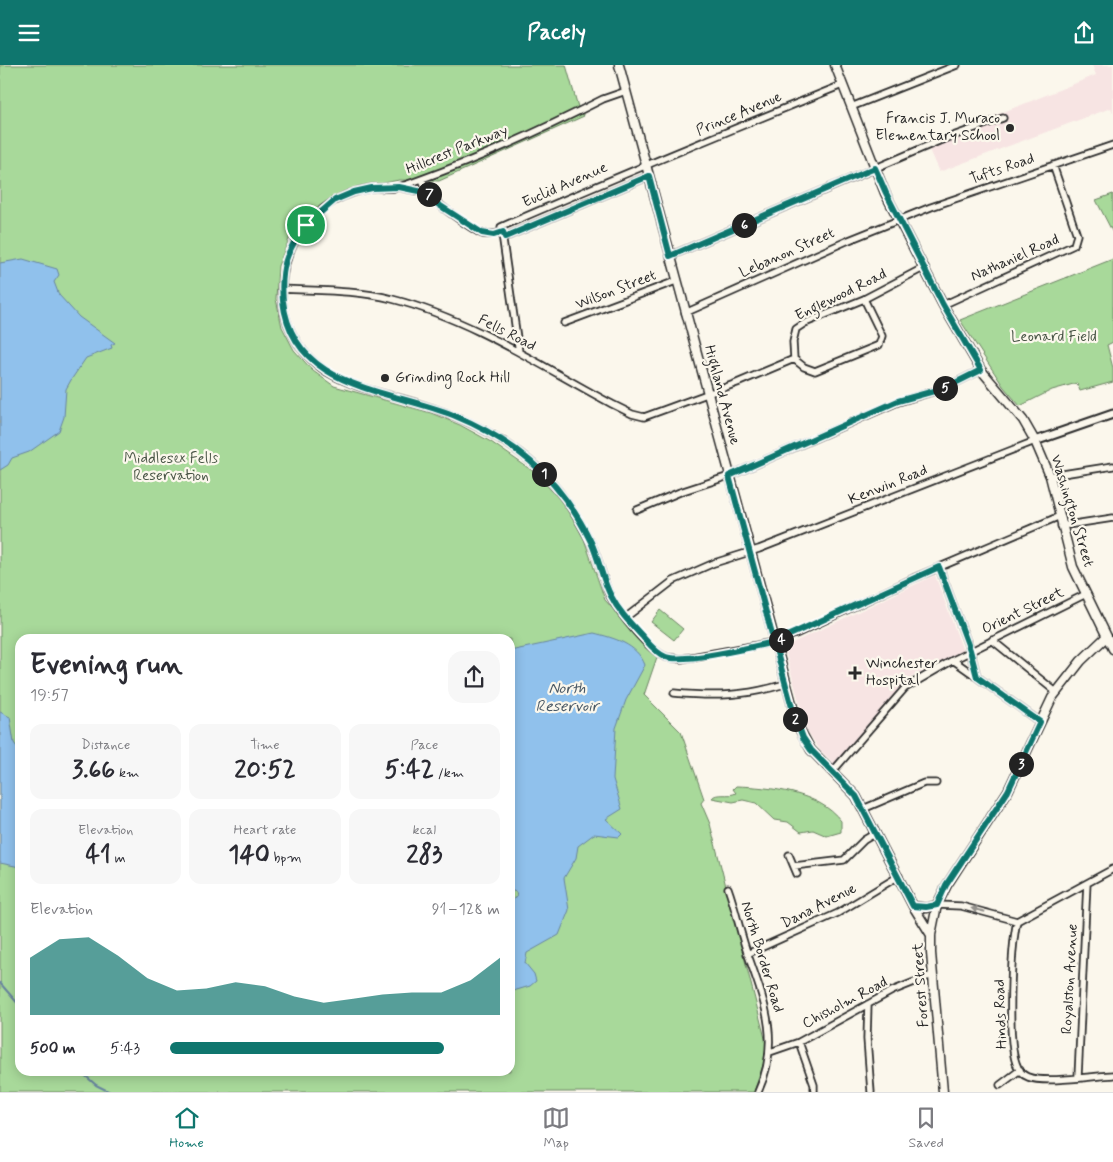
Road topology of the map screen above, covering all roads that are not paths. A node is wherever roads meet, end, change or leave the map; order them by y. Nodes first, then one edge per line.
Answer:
1 (619, 65) edge
2 (835, 65) edge
3 (934, 65) edge
4 (957, 65) edge
5 (936, 73) junction
6 (842, 85) junction
7 (626, 91) junction
8 (851, 107) junction
9 (1002, 118) dead end
10 (1113, 145) edge
11 (1053, 165) junction
12 (646, 167) junction
13 (875, 168) junction
14 (649, 176) junction
15 (422, 179) junction
16 (399, 187) junction
17 (428, 193) junction
18 (900, 219) junction
19 (503, 232) junction
20 (670, 256) junction
21 (925, 267) junction
22 (676, 281) junction
23 (282, 289) junction
24 (864, 299) junction
25 (943, 305) junction
26 (685, 313) junction
27 (564, 323) dead end
28 (519, 352) junction
29 (794, 359) junction
30 (981, 370) junction
31 (708, 394) junction
32 (1113, 414) edge
33 (1035, 441) junction
34 (1113, 466) edge
35 (729, 476) junction
36 (1050, 476) junction
37 (637, 510) dead end
38 (1060, 517) junction
39 (1113, 518) edge
40 (1061, 526) junction
41 (750, 552) junction
42 (939, 567) junction
43 (1086, 594) junction
44 (625, 618) junction
45 (1113, 630) edge
46 (1106, 637) junction
47 (992, 640) junction
48 (774, 642) junction
49 (1113, 649) edge
50 (970, 650) junction
51 (953, 660) junction
52 (977, 677) junction
53 (785, 684) junction
54 (1056, 692) junction
55 (674, 693) dead end
56 (1040, 722) junction
57 (833, 771) junction
58 (936, 783) dead end
59 (863, 809) junction
60 (876, 833) junction
61 (789, 855) dead end
62 (794, 866) junction
63 (1113, 869) edge
64 (797, 874) dead end
65 (899, 876) junction
66 (1088, 883) junction
67 (728, 888) dead end
68 (937, 905) junction
69 (913, 906) junction
70 (1017, 921) junction
71 (931, 935) junction
72 (747, 954) junction
73 (932, 975) junction
74 (868, 1004) junction
75 (799, 1042) junction
76 (770, 1052) junction
77 (1020, 1070) junction
78 (1113, 1075) edge
79 (1078, 1077) junction
80 (1000, 1085) dead end
81 (758, 1092) edge
82 (814, 1092) edge
83 (871, 1092) edge
84 (943, 1092) edge

1 - 7 main road, Highland Avenue
2 - 6 main road, Washington Street
3 - 5 street
4 - 5 street
5 - 8 street
6 - 8 main road, Washington Street
6 - 12 street, Prince Avenue
7 - 12 main road, Highland Avenue
7 - 15 street, Hillcrest Parkway
8 - 13 main road, Washington Street
9 - 13 street
10 - 11 street, Tufts Road
11 - 18 street, Tufts Road
11 - 25 street, Nathaniel Road
12 - 14 main road, Highland Avenue
12 - 19 street, Euclid Avenue
13 - 18 main road, Washington Street
13 - 20 street
14 - 19 street, Euclid Avenue
14 - 20 main road, Highland Avenue
15 - 16 street, Hillcrest Parkway
15 - 17 street, Euclid Avenue
16 - 17 street
16 - 23 street, Hillcrest Parkway
17 - 19 street, Euclid Avenue
18 - 21 main road, Washington Street
18 - 26 street, Lebanon Street
19 - 28 street
20 - 22 main road, Highland Avenue
21 - 24 street, Englewood Road
21 - 25 main road, Washington Street
22 - 26 main road, Highland Avenue
22 - 27 street, Wilson Street
23 - 28 street, Fells Road
23 - 44 street, Hillcrest Parkway
24 - 29 street, Englewood Road
24 - 29 street
25 - 30 main road, Washington Street
26 - 31 main road, Highland Avenue
28 - 31 street, Fells Road
29 - 31 street
30 - 33 main road, Washington Street
30 - 35 street
31 - 35 main road, Highland Avenue
32 - 33 street
33 - 36 main road, Washington Street
33 - 41 street, Kenwin Road
34 - 36 street
35 - 37 street
35 - 41 main road, Highland Avenue
36 - 38 main road, Washington Street
38 - 40 main road, Washington Street
38 - 42 street
39 - 40 street
40 - 43 main road, Washington Street
41 - 44 street, Kenwin Road
41 - 48 main road, Highland Avenue
42 - 48 street
42 - 50 street
43 - 46 main road, Washington Street
43 - 47 street, Orient Street
44 - 48 street, Hillcrest Parkway
45 - 46 street, Forest Street
46 - 49 main road, Washington Street
46 - 54 main road, Forest Street
47 - 50 street, Orient Street
47 - 54 street
48 - 53 main road, Highland Avenue
50 - 51 street, Orient Street
50 - 52 street
51 - 52 street
51 - 57 street, Orient Street
52 - 56 street
53 - 55 street
53 - 57 main road, Highland Avenue
54 - 56 main road, Forest Street
56 - 68 main road, Forest Street
57 - 59 main road, Highland Avenue
58 - 59 street
59 - 60 main road, Highland Avenue
60 - 62 street
60 - 65 main road, Highland Avenue
61 - 62 street
62 - 64 street
63 - 66 street
65 - 69 main road, Highland Avenue
65 - 72 street, Dana Avenue
66 - 70 street
66 - 79 street, Royalston Avenue
67 - 72 street, North Border Road
68 - 69 main road
70 -> 68 street
68 - 71 main road, Forest Street
69 - 71 main road, Highland Avenue
70 - 77 street, Hinds Road
71 - 73 main road, Forest Street
72 - 76 street, North Border Road
73 - 74 street, Chisholm Road
73 - 84 main road, Forest Street
74 - 75 street, Chisholm Road
74 - 83 street
75 - 76 street, Chisholm Road
75 - 82 street
76 - 81 street, North Border Road
77 - 79 street
77 - 80 street
78 - 79 street

